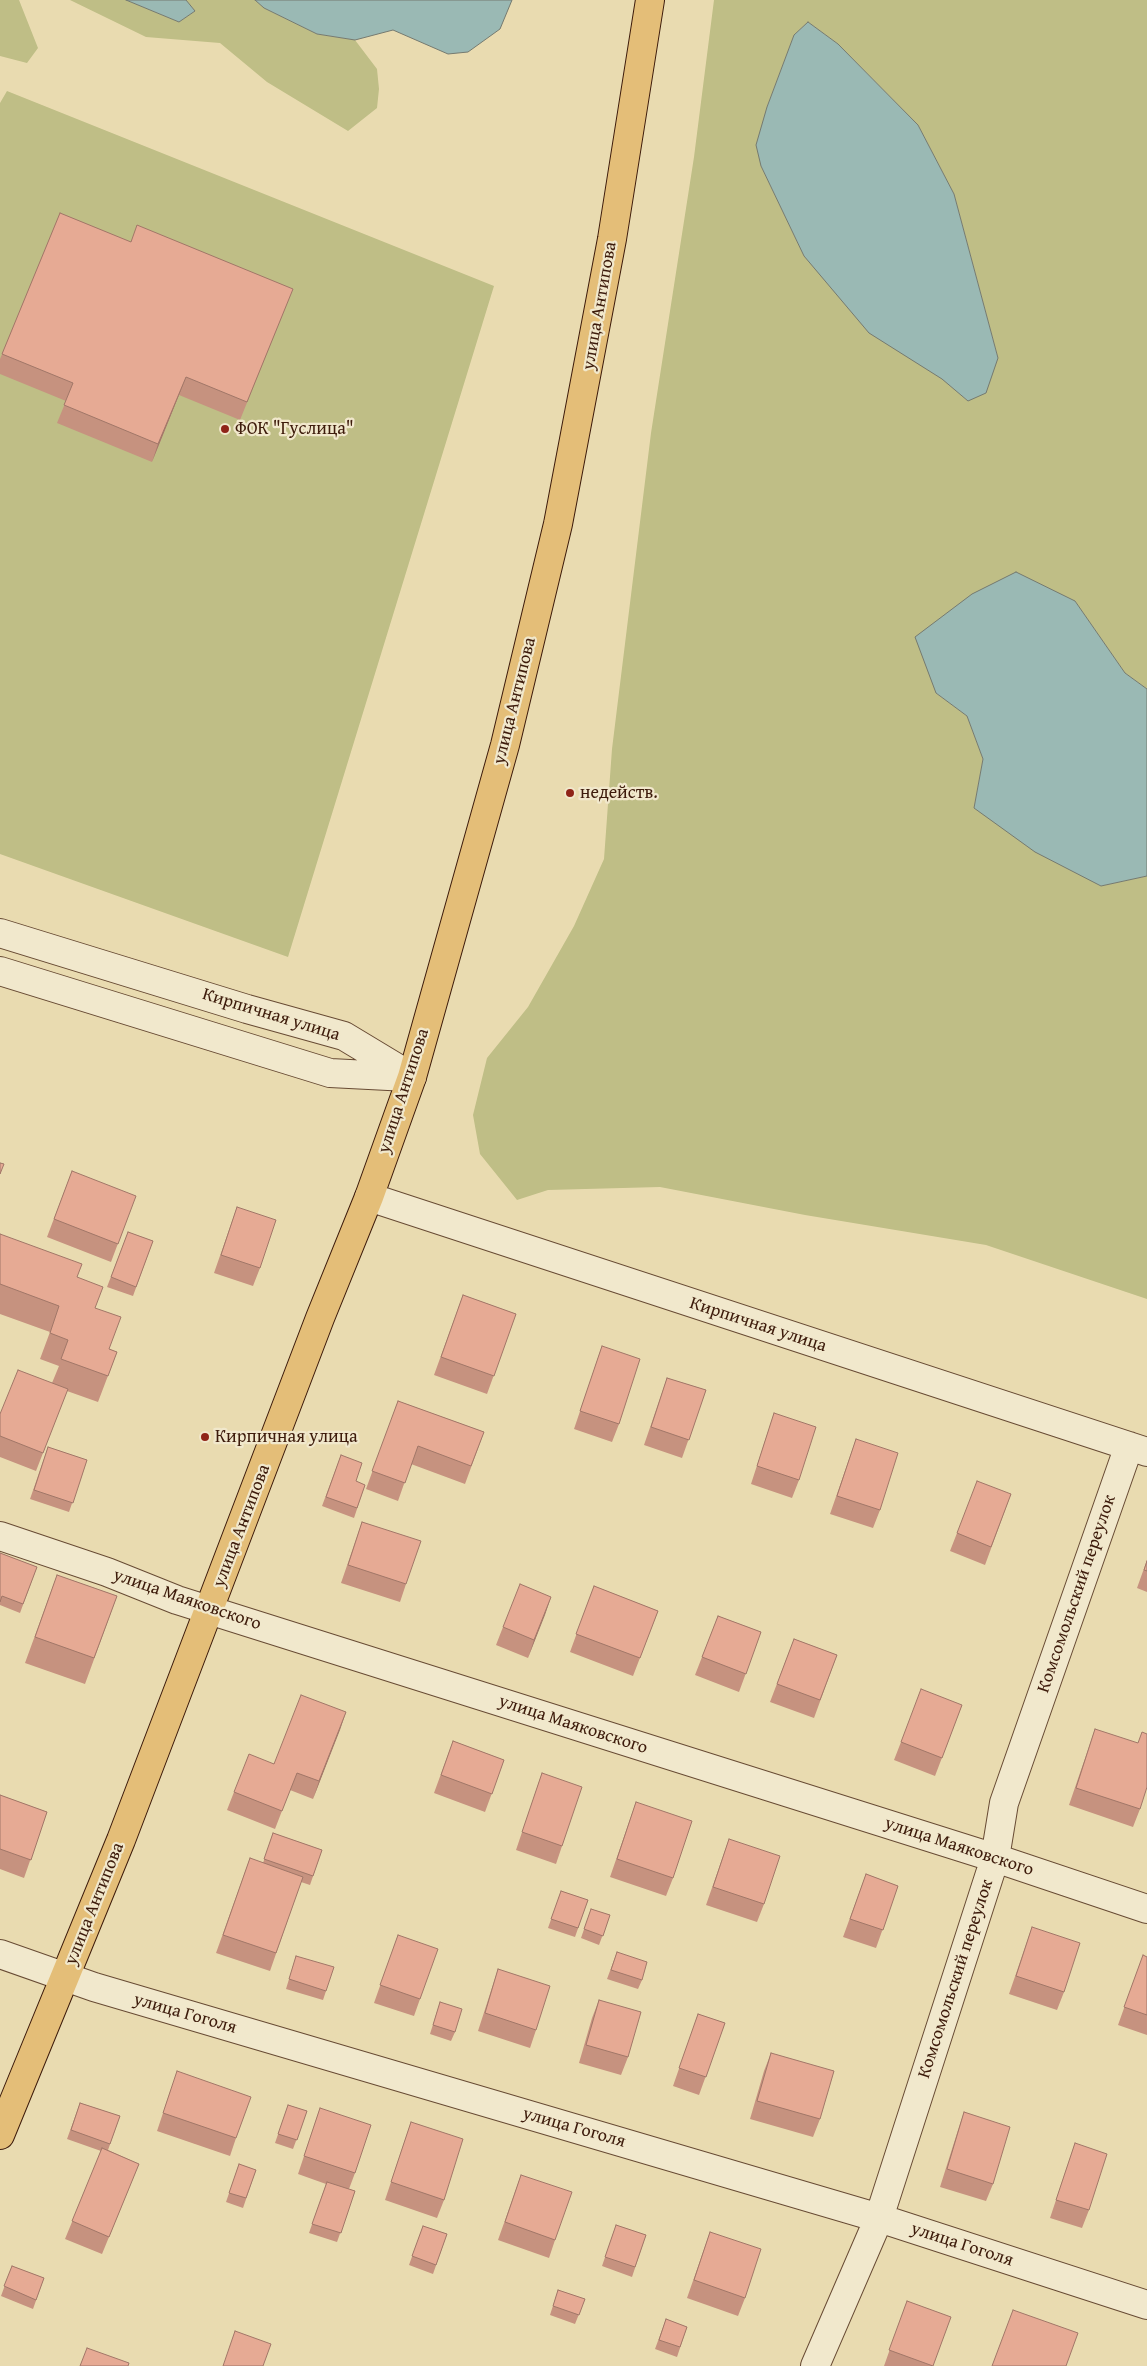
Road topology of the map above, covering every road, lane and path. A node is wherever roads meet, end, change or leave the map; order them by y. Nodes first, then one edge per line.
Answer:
1 (650, 0) edge
2 (0, 933) edge
3 (0, 971) edge
4 (412, 1077) junction
5 (370, 1197) junction
6 (1138, 1449) edge
7 (0, 1536) edge
8 (210, 1609) junction
9 (995, 1858) junction
10 (1147, 1909) edge
11 (0, 1954) edge
12 (65, 1977) junction
13 (0, 2135) edge
14 (879, 2218) junction
15 (1147, 2305) edge
16 (815, 2366) edge

1 - 4 main road, улица Антипова
2 - 4 street, Кирпичная улица
3 - 4 street, Кирпичная улица
4 - 5 main road, улица Антипова
5 - 6 street, Кирпичная улица
5 - 8 main road, улица Антипова
6 - 9 street, Комсомольский переулок
7 - 8 street, улица Маяковского
8 - 9 street, улица Маяковского
8 - 12 main road, улица Антипова
9 - 10 street, улица Маяковского
9 - 14 street, Комсомольский переулок
11 - 12 street, улица Гоголя
12 - 13 main road, улица Антипова
12 - 14 street, улица Гоголя
14 - 15 street, улица Гоголя
14 - 16 street, Комсомольский переулок

